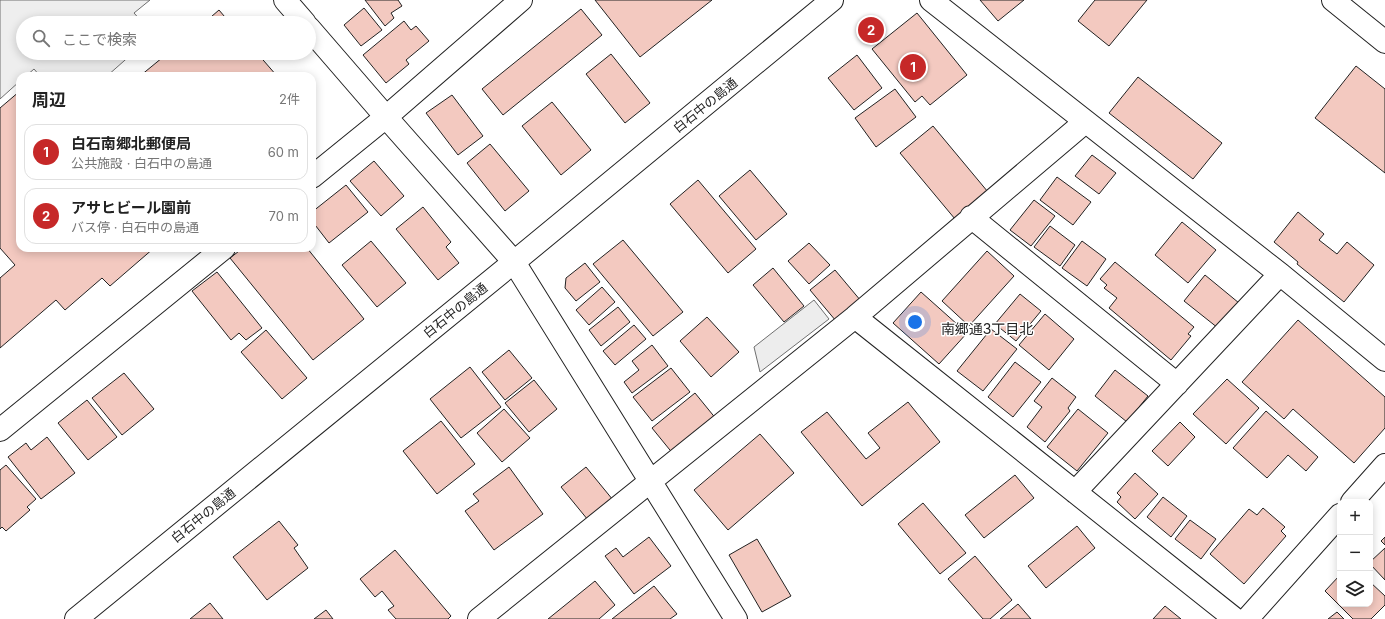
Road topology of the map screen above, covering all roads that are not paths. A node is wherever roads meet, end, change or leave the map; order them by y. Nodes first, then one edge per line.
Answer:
1 (285, 0) edge
2 (521, 0) edge
3 (832, 0) edge
4 (931, 0) edge
5 (1332, 0) edge
6 (299, 16) edge
7 (316, 36) edge
8 (1385, 42) edge
9 (386, 117) junction
10 (1084, 122) junction
11 (316, 174) edge
12 (971, 218) junction
13 (219, 252) edge
14 (514, 262) junction
15 (1280, 274) junction
16 (855, 317) junction
17 (1385, 360) edge
18 (1177, 384) junction
19 (0, 430) edge
20 (1385, 465) edge
21 (650, 480) junction
22 (1075, 492) junction
23 (1355, 499) edge
24 (1337, 518) edge
25 (76, 619) edge
26 (479, 619) edge
27 (736, 619) edge
28 (1235, 619) edge
29 (1247, 619) edge

1 - 6 street
2 - 9 street
3 - 14 street, 白石中の島通
4 - 10 street
5 - 8 street
7 - 9 street
9 - 11 street
9 - 14 street
10 - 12 street
10 - 15 street
12 - 16 street
12 - 18 street
13 - 19 street
14 - 21 street
14 - 25 street, 白石中の島通
15 - 17 street
15 - 18 street
16 - 21 street
16 - 22 street
18 - 22 street
20 - 23 street
21 - 26 street
21 - 27 street
22 - 28 street
24 - 29 street

